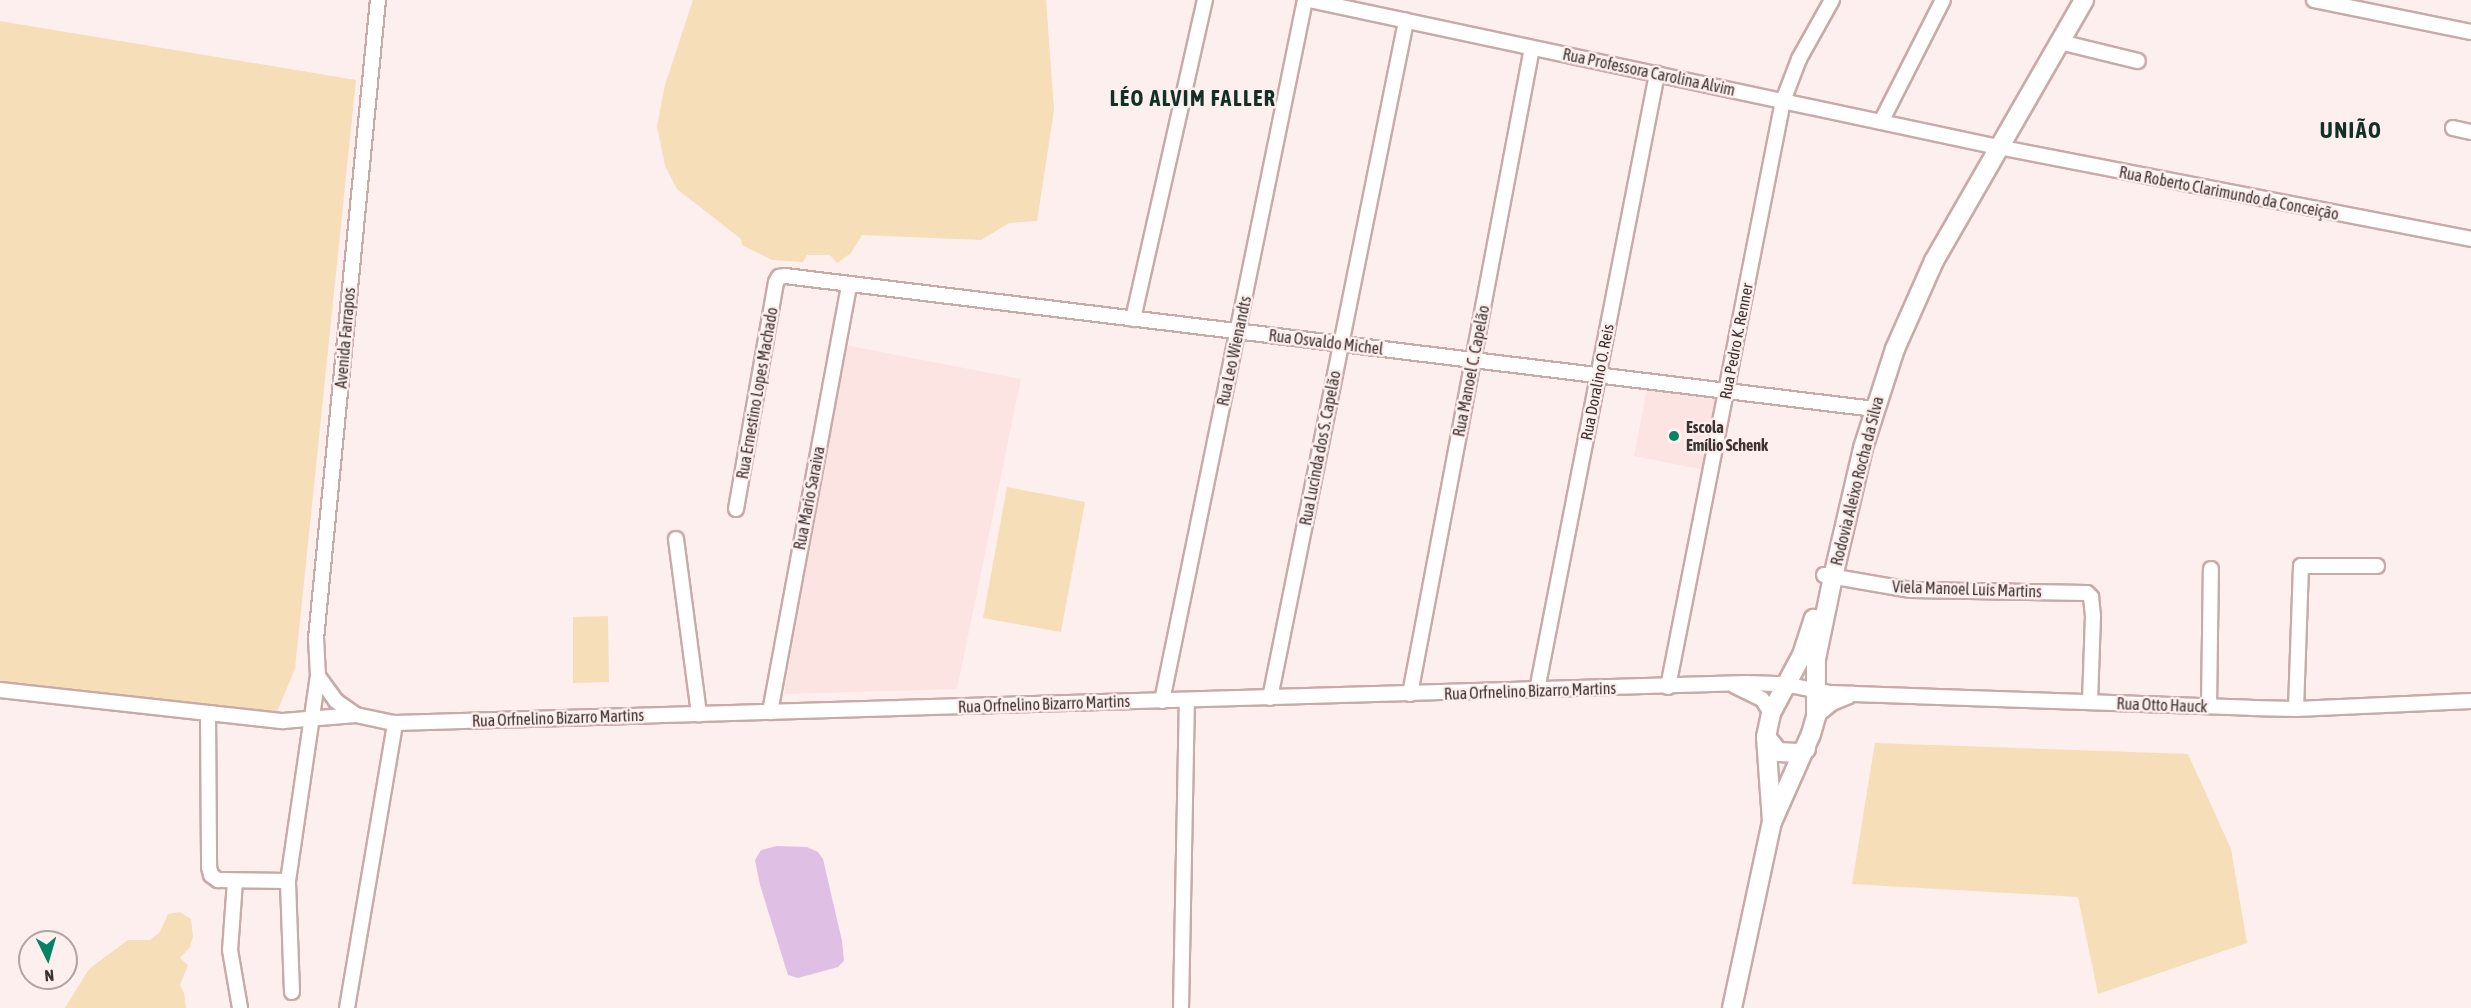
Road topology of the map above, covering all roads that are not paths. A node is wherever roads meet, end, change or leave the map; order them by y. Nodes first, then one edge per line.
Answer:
1 (378, 0) edge
2 (1205, 0) edge
3 (1307, 0) edge
4 (1832, 0) edge
5 (1943, 0) edge
6 (2071, 0) edge
7 (2084, 0) edge
8 (2314, 0) edge
9 (1406, 21) junction
10 (2471, 32) edge
11 (2060, 42) junction
12 (1532, 48) junction
13 (2138, 61) dead end
14 (1657, 74) junction
15 (1783, 101) junction
16 (1881, 122) junction
17 (2453, 128) dead end
18 (2471, 132) edge
19 (1993, 146) junction
20 (2471, 239) edge
21 (779, 277) joint
22 (849, 285) junction
23 (1133, 319) junction
24 (1238, 332) junction
25 (1341, 344) junction
26 (1473, 360) junction
27 (1598, 376) junction
28 (1726, 391) junction
29 (1868, 408) junction
30 (736, 509) dead end
31 (676, 539) dead end
32 (2377, 566) dead end
33 (2211, 569) dead end
34 (1828, 576) junction
35 (318, 676) junction
36 (1784, 684) junction
37 (1733, 685) junction
38 (1668, 687) junction
39 (1814, 689) junction
40 (0, 690) edge
41 (1537, 690) junction
42 (1410, 694) junction
43 (1854, 694) junction
44 (1270, 698) junction
45 (1187, 700) junction
46 (1162, 701) junction
47 (2471, 701) edge
48 (2090, 702) junction
49 (2209, 706) junction
50 (2296, 709) junction
51 (770, 712) junction
52 (208, 713) junction
53 (1771, 713) junction
54 (699, 714) junction
55 (356, 715) junction
56 (1816, 716) junction
57 (310, 720) junction
58 (395, 723) junction
59 (1766, 737) junction
60 (1806, 749) junction
61 (1772, 822) junction
62 (235, 881) junction
63 (288, 881) junction
64 (292, 992) dead end
65 (240, 1008) edge
66 (347, 1008) edge
67 (1181, 1008) edge
68 (1732, 1008) edge

1 - 35 street, Avenida Farrapos
2 - 23 street
3 - 9 street, Rua Professora Carolina Alvim
3 - 24 street, Rua Leo Wienandts
4 - 15 street, Rua Pedro K. Renner
5 - 16 street
6 - 19 main road, Rodovia Aleixo Rocha da Silva
7 - 11 main road, Rodovia Aleixo Rocha da Silva
8 - 10 street
9 - 12 street, Rua Professora Carolina Alvim
9 - 25 street, Rua Lucinda dos S. Capelão
11 - 13 street
11 - 19 main road, Rodovia Aleixo Rocha da Silva
12 - 14 street, Rua Professora Carolina Alvim
12 - 26 street, Rua Manoel C. Capelão
14 - 15 street, Rua Professora Carolina Alvim
14 - 27 street, Rua Doralino O. Reis
15 - 16 street, Rua Professora Carolina Alvim
15 - 28 street, Rua Pedro K. Renner
16 - 19 street, Rua Professora Carolina Alvim
17 - 18 street
19 - 20 street, Rua Roberto Clarimundo da Conceição
19 - 29 main road, Rodovia Aleixo Rocha da Silva
21 - 22 street, Rua Osvaldo Michel
21 - 30 street, Rua Ernestino Lopes Machado
22 - 23 street, Rua Osvaldo Michel
22 - 51 street, Rua Mario Saraiva
23 - 24 street, Rua Osvaldo Michel
24 - 25 street, Rua Osvaldo Michel
24 - 46 street, Rua Leo Wienandts
25 - 26 street, Rua Osvaldo Michel
25 - 44 street, Rua Lucinda dos S. Capelão
26 - 27 street, Rua Osvaldo Michel
26 - 42 street, Rua Manoel C. Capelão
27 - 28 street, Rua Osvaldo Michel
27 - 41 street, Rua Doralino O. Reis
28 - 29 street, Rua Osvaldo Michel
28 - 38 street, Rua Pedro K. Renner
29 - 34 main road, Rodovia Aleixo Rocha da Silva
31 - 54 street
32 - 50 street
33 - 49 street
34 - 36 main road, Rodovia Aleixo Rocha da Silva
34 - 39 main road, Rodovia Aleixo Rocha da Silva
34 - 48 street, Viela Manoel Luís Martins
35 - 55 street
35 - 57 street, Avenida Farrapos
36 - 37 street, Rua Orfnelino Bizarro Martins
36 - 39 street, Rua Orfnelino Bizarro Martins
36 - 53 main road, Rodovia Aleixo Rocha da Silva
37 - 38 street, Rua Orfnelino Bizarro Martins
37 - 53 street, Rua Orfnelino Bizarro Martins
38 - 41 street, Rua Orfnelino Bizarro Martins
39 - 43 street, Rua Orfnelino Bizarro Martins
39 - 56 main road, Rodovia Aleixo Rocha da Silva
40 - 52 street
41 - 42 street, Rua Orfnelino Bizarro Martins
42 - 44 street, Rua Orfnelino Bizarro Martins
43 - 48 street, Rua Otto Hauck
43 - 56 street
44 - 45 street, Rua Orfnelino Bizarro Martins
45 - 46 street, Rua Orfnelino Bizarro Martins
45 - 67 street
46 - 51 street, Rua Orfnelino Bizarro Martins
47 - 50 street, Rua Otto Hauck
48 - 49 street, Rua Otto Hauck
49 - 50 street, Rua Otto Hauck
51 - 54 street, Rua Orfnelino Bizarro Martins
52 - 57 street
52 - 62 street
53 - 59 main road, Rodovia Aleixo Rocha da Silva
54 - 58 street, Rua Orfnelino Bizarro Martins
55 - 57 street
55 - 58 street, Rua Orfnelino Bizarro Martins
56 - 60 main road, Rodovia Aleixo Rocha da Silva
57 - 63 street, Avenida Farrapos
58 - 66 street
59 - 60 main road
59 - 61 main road, Rodovia Aleixo Rocha da Silva
60 - 61 main road, Rodovia Aleixo Rocha da Silva
61 - 68 main road, Rodovia Aleixo Rocha da Silva
62 - 63 street
62 - 65 street
63 - 64 street, Avenida Farrapos

